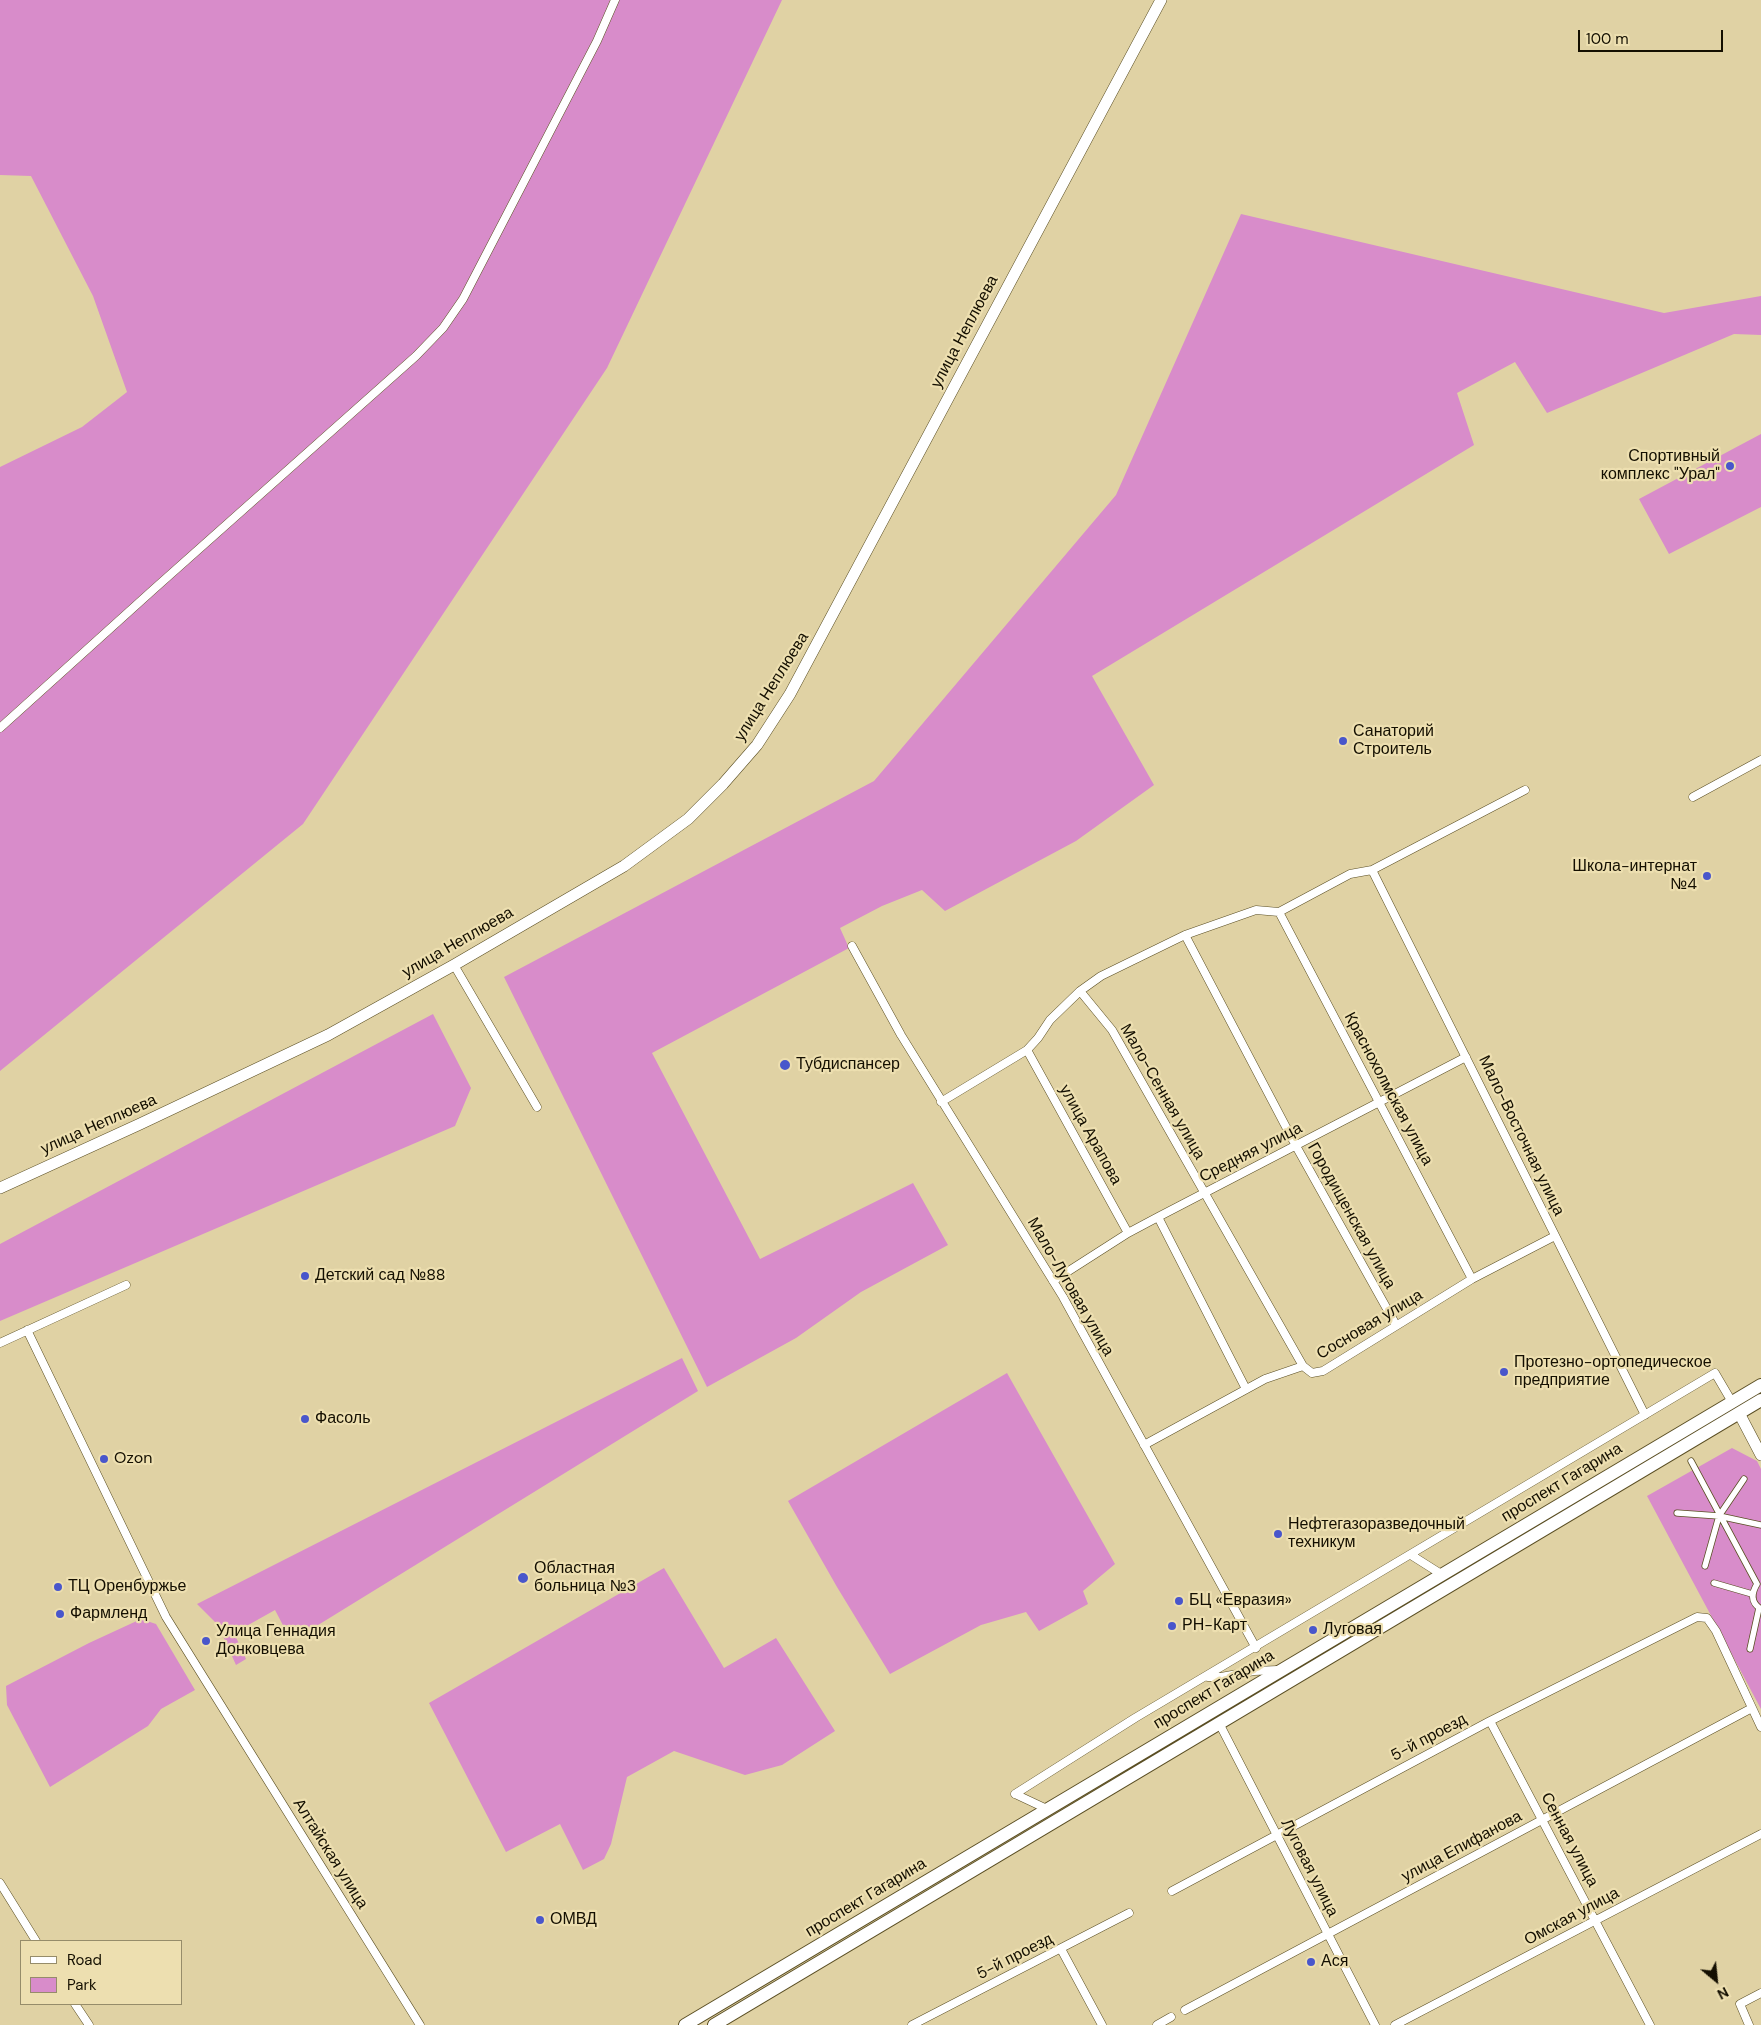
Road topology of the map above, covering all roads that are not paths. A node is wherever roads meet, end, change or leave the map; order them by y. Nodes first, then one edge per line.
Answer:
1 (616, 0) edge
2 (1161, 0) edge
3 (0, 728) edge
4 (1761, 760) edge
5 (1525, 790) dead end
6 (1693, 797) dead end
7 (1372, 870) junction
8 (1279, 912) junction
9 (1185, 935) junction
10 (852, 946) dead end
11 (454, 965) junction
12 (1080, 991) junction
13 (1027, 1050) junction
14 (1466, 1057) junction
15 (941, 1102) junction
16 (1380, 1102) junction
17 (537, 1107) dead end
18 (1296, 1146) junction
19 (0, 1188) edge
20 (1204, 1193) junction
21 (1158, 1217) junction
22 (1128, 1234) junction
23 (1555, 1236) junction
24 (1472, 1279) junction
25 (1053, 1281) junction
26 (126, 1284) dead end
27 (1396, 1325) junction
28 (27, 1330) junction
29 (0, 1343) edge
30 (1302, 1366) junction
31 (1761, 1385) edge
32 (1246, 1389) junction
33 (1761, 1400) edge
34 (1736, 1407) junction
35 (1644, 1415) junction
36 (1144, 1445) junction
37 (1761, 1455) edge
38 (1690, 1461) dead end
39 (1744, 1479) dead end
40 (1677, 1513) dead end
41 (1719, 1516) junction
42 (1761, 1525) edge
43 (1411, 1555) junction
44 (1705, 1566) dead end
45 (1441, 1574) junction
46 (1714, 1583) dead end
47 (1759, 1585) edge
48 (1752, 1594) junction
49 (1760, 1608) edge
50 (1256, 1648) junction
51 (1750, 1649) dead end
52 (1280, 1670) junction
53 (1206, 1677) junction
54 (1752, 1708) junction
55 (1490, 1721) junction
56 (1220, 1723) junction
57 (1761, 1727) edge
58 (1047, 1809) junction
59 (1543, 1819) junction
60 (1761, 1834) edge
61 (1278, 1835) junction
62 (0, 1883) edge
63 (1172, 1891) dead end
64 (1129, 1914) dead end
65 (1595, 1921) junction
66 (1326, 1933) junction
67 (35, 1940) edge
68 (1061, 1949) junction
69 (1761, 1993) edge
70 (76, 2005) edge
71 (1185, 2010) dead end
72 (1171, 2017) dead end
73 (89, 2025) edge
74 (420, 2025) edge
75 (685, 2025) edge
76 (714, 2025) edge
77 (912, 2025) edge
78 (1102, 2025) edge
79 (1157, 2025) edge
80 (1375, 2025) edge
81 (1395, 2025) edge
82 (1650, 2025) edge
83 (1748, 2025) edge

1 - 3 street
2 - 11 main road, улица Неплюева
4 - 6 street
5 - 7 street
7 - 8 street
7 - 14 street, Мало-Восточная улица
8 - 9 street
8 - 16 street, Краснохолмская улица
9 - 12 street
9 - 18 street, Городищенская улица
10 - 15 street, Мало-Луговая улица
11 - 17 street
11 - 19 main road, улица Неплюева
12 - 13 street
12 - 20 street, Мало-Сенная улица
13 - 15 street
13 - 22 street, улица Арапова
14 - 16 street, Средняя улица
14 - 23 street, Мало-Восточная улица
15 - 25 street, Мало-Луговая улица
16 - 18 street, Средняя улица
16 - 24 street, Краснохолмская улица
18 - 20 street, Средняя улица
18 - 27 street, Городищенская улица
20 - 21 street, Средняя улица
20 - 30 street, Мало-Сенная улица
21 - 22 street, Средняя улица
21 - 32 street
22 - 25 street, Средняя улица
23 - 24 street, Сосновая улица
23 - 35 street, Мало-Восточная улица
24 - 27 street, Сосновая улица
25 - 36 street, Мало-Луговая улица
26 - 28 street
27 - 30 street, Сосновая улица
28 - 29 street
28 - 74 street, Алтайская улица
30 - 32 street, Сосновая улица
31 - 34 main road, проспект Гагарина
32 - 36 street, Сосновая улица
33 - 34 main road, проспект Гагарина
34 - 35 street
34 - 37 main road
34 - 45 main road, проспект Гагарина
34 - 56 main road, проспект Гагарина
35 - 43 street
36 - 50 street, Мало-Луговая улица
38 - 41 street
39 - 41 street
40 - 41 street
41 - 42 street
41 - 44 street
41 - 47 street
43 - 45 street
43 - 50 street
45 - 52 main road, проспект Гагарина
46 - 48 street
47 - 48 street
48 - 49 street
49 - 51 street
50 - 53 street
52 - 53 street
52 - 58 main road, проспект Гагарина
53 - 58 street
54 - 55 street, 5-й проезд
54 - 57 street
54 - 59 street, улица Епифанова
55 - 59 street, Сенная улица
55 - 61 street, 5-й проезд
56 - 61 street, Луговая улица
56 - 76 main road, проспект Гагарина
58 - 75 main road, проспект Гагарина
59 - 65 street, Сенная улица
59 - 66 street, улица Епифанова
60 - 65 street, Омская улица
61 - 63 street, 5-й проезд
61 - 66 street, Луговая улица
62 - 67 street
64 - 68 street, 5-й проезд
65 - 81 street, Омская улица
65 - 82 street, Сенная улица
66 - 71 street, улица Епифанова
66 - 80 street, Луговая улица
68 - 77 street, 5-й проезд
68 - 78 street
69 - 83 street
70 - 73 street
72 - 79 street

